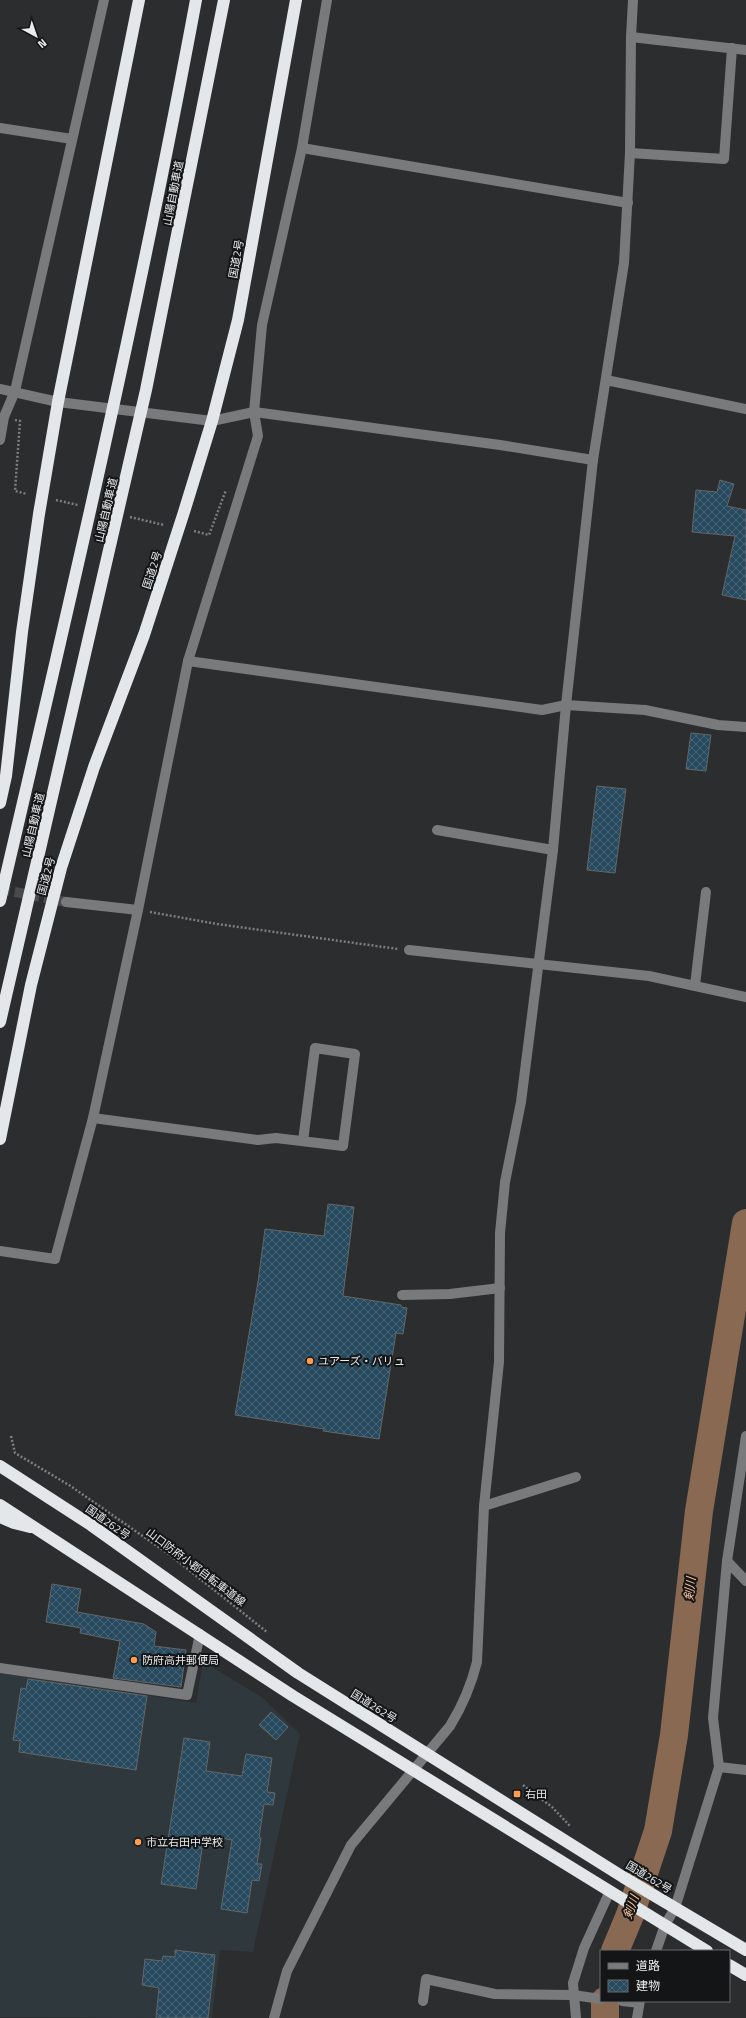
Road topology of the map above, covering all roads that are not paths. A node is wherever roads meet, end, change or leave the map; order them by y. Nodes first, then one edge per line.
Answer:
1 (104, 0) edge
2 (139, 0) edge
3 (196, 0) edge
4 (224, 0) edge
5 (296, 0) edge
6 (327, 0) edge
7 (633, 0) edge
8 (631, 37) junction
9 (732, 48) junction
10 (746, 50) edge
11 (0, 128) edge
12 (72, 139) junction
13 (302, 148) junction
14 (630, 153) junction
15 (628, 203) junction
16 (606, 380) junction
17 (0, 389) edge
18 (15, 391) junction
19 (58, 402) junction
20 (746, 409) edge
21 (254, 412) junction
22 (212, 421) junction
23 (0, 440) edge
24 (592, 460) junction
25 (188, 661) junction
26 (566, 705) junction
27 (746, 727) edge
28 (0, 803) edge
29 (437, 830) dead end
30 (553, 850) junction
31 (706, 892) dead end
32 (0, 901) edge
33 (66, 902) tunnel mouth
34 (138, 910) junction
35 (408, 950) road end
36 (538, 965) junction
37 (695, 985) junction
38 (746, 997) edge
39 (0, 1022) edge
40 (93, 1118) junction
41 (0, 1139) edge
42 (303, 1141) junction
43 (0, 1251) edge
44 (500, 1288) junction
45 (402, 1295) dead end
46 (746, 1436) edge
47 (0, 1466) edge
48 (576, 1477) dead end
49 (0, 1505) edge
50 (484, 1506) junction
51 (0, 1517) edge
52 (39, 1528) junction
53 (727, 1561) junction
54 (746, 1581) edge
55 (200, 1634) junction
56 (0, 1668) edge
57 (427, 1754) junction
58 (719, 1768) junction
59 (413, 1770) junction
60 (746, 1770) edge
61 (612, 1893) junction
62 (671, 1905) junction
63 (662, 1923) junction
64 (656, 1950) edge
65 (705, 1950) edge
66 (746, 1950) edge
67 (730, 1966) edge
68 (746, 1975) edge
69 (573, 1995) junction
70 (600, 1998) edge
71 (423, 2001) dead end
72 (639, 2002) edge
73 (274, 2018) edge
74 (576, 2018) edge
75 (637, 2018) edge

1 - 12 street
2 - 19 highway
3 - 32 highway, 山陽自動車道
4 - 39 highway, 山陽自動車道
5 - 22 highway, 国道2号
6 - 13 street
7 - 8 street
8 - 9 street
8 - 14 street
9 - 10 street
9 - 14 street
11 - 12 street
12 - 18 street
13 - 15 street
13 - 21 street
14 - 15 street
15 - 16 street
16 - 20 street
16 - 24 street
17 - 18 street
18 - 19 street
18 - 23 street
19 - 22 street
19 - 28 highway
21 - 22 street
21 - 24 street
21 - 25 street
22 - 41 highway, 国道2号
24 - 26 street
25 - 26 street
25 - 34 street
26 - 27 street
26 - 30 street
29 - 30 street
30 - 36 street
31 - 37 street
33 - 34 street
34 - 40 street
35 - 36 street
36 - 37 street
36 - 44 street
37 - 38 street
40 - 42 street
40 - 43 street
42 - 42 street
44 - 45 street
44 - 50 street
46 - 53 street
47 - 57 highway, 国道262号
48 - 50 street
49 - 52 highway
50 - 57 street
51 - 52 highway
52 - 55 highway
53 - 54 street
53 - 58 street
55 - 56 street
55 - 59 highway
57 - 59 street
57 - 62 highway, 国道262号
58 - 60 street
58 - 62 street
59 - 61 highway
59 - 73 street
61 - 63 highway
61 - 69 street
62 - 63 street
62 - 66 highway, 国道262号
63 - 64 street
63 - 65 highway
67 - 68 highway
69 - 70 street
69 - 71 street
69 - 74 street
72 - 75 street

